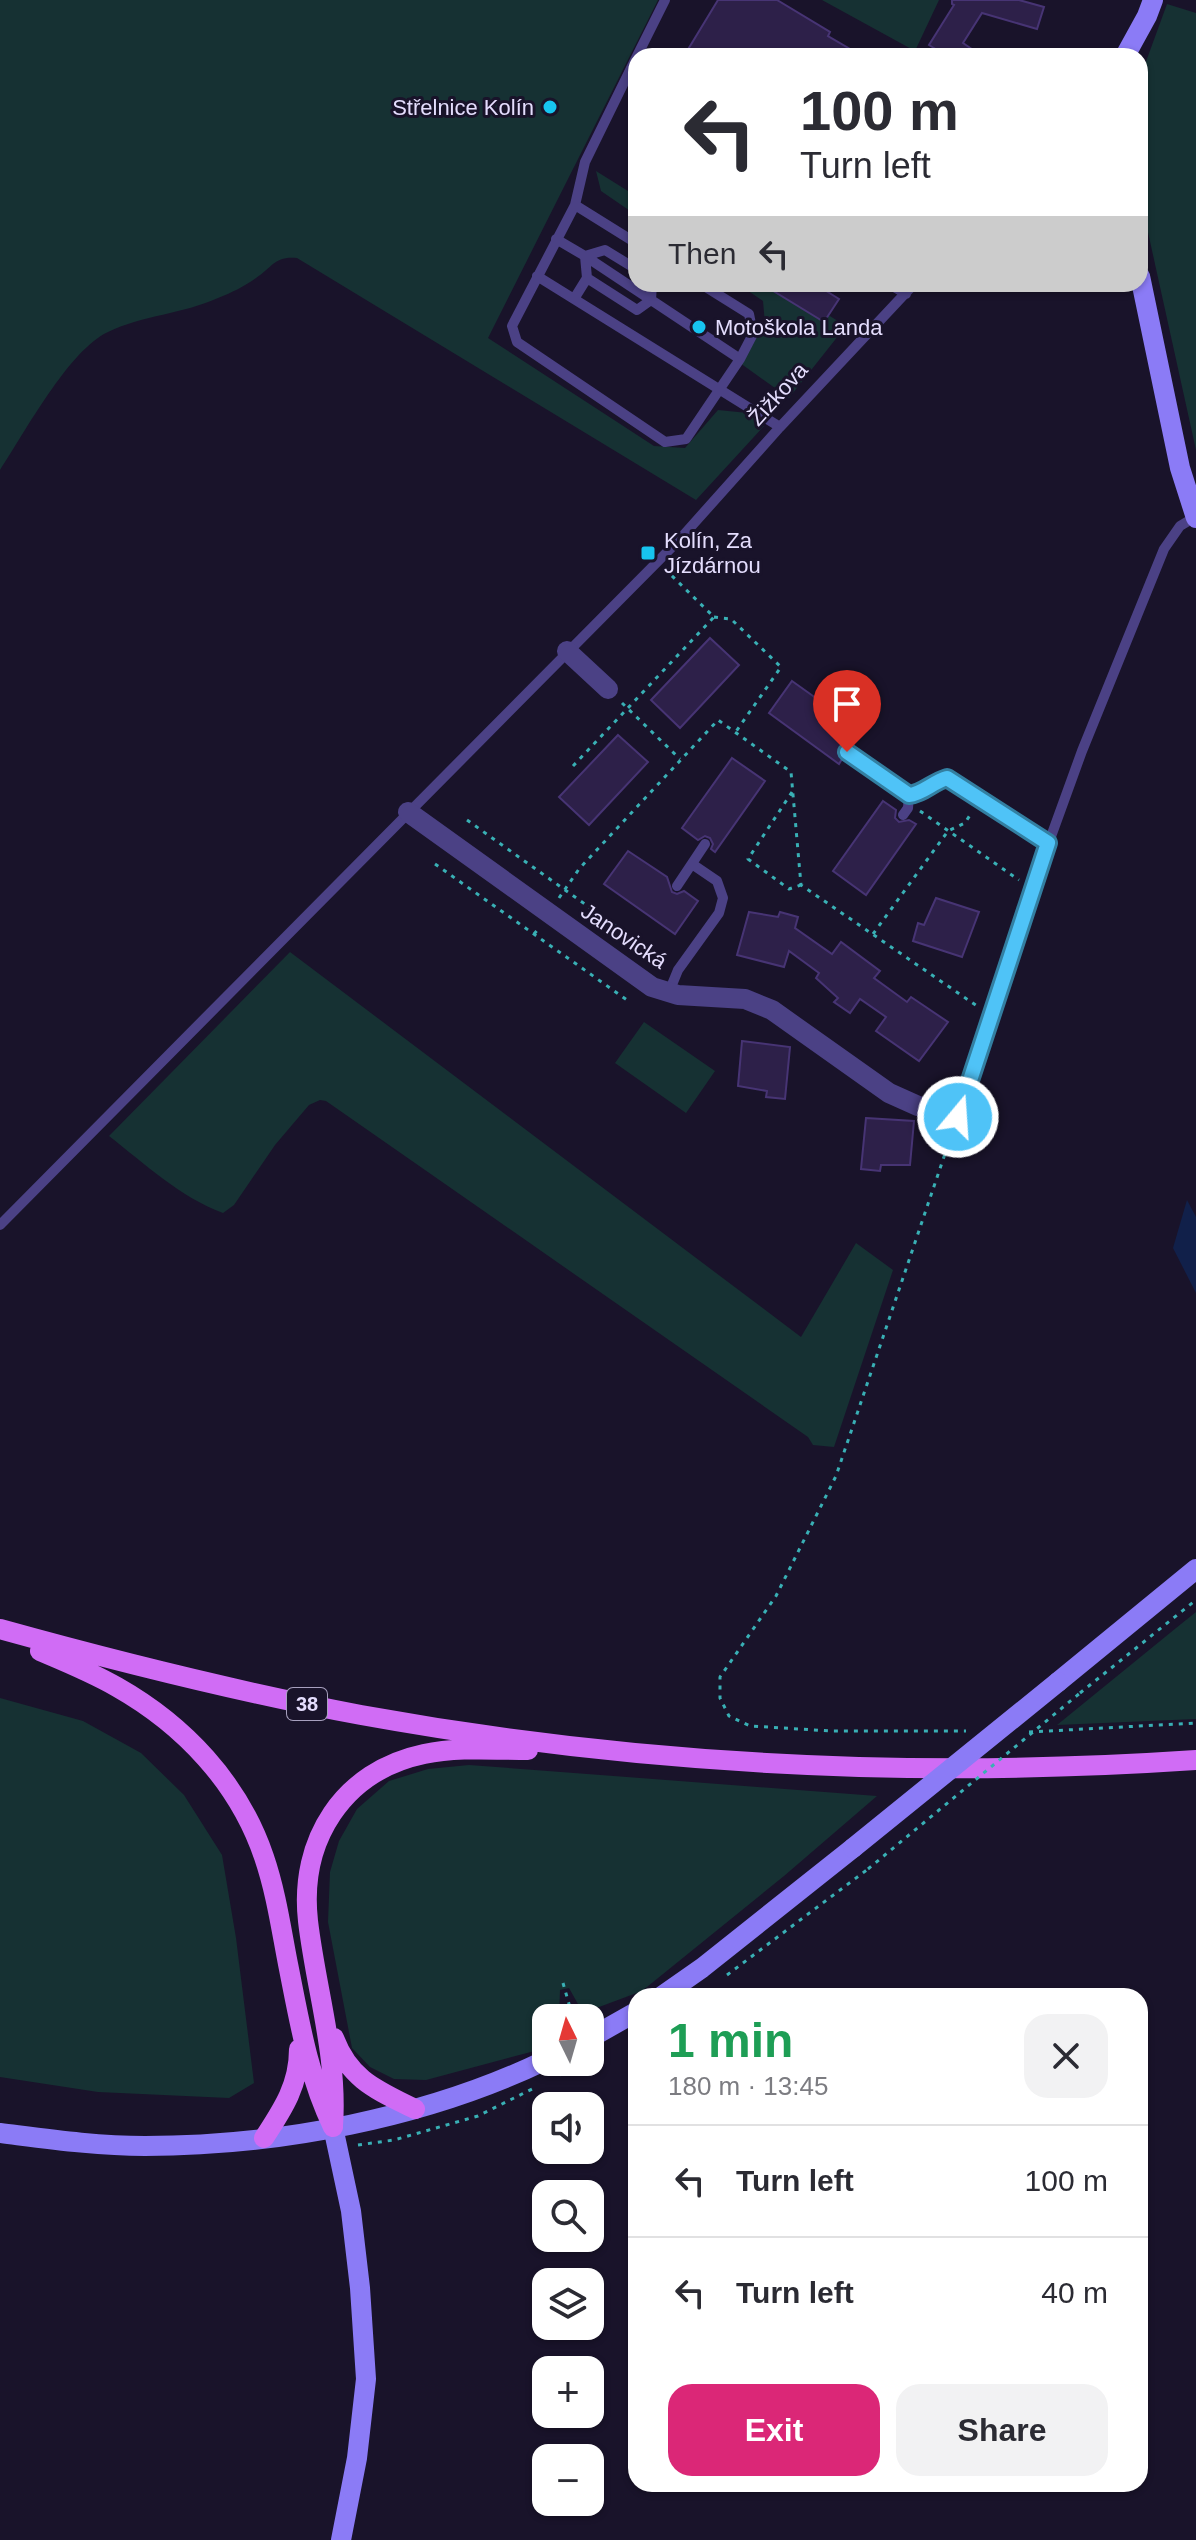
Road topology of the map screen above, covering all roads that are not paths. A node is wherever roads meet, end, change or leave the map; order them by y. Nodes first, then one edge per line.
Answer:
1 (665, 0) edge
2 (1153, 0) edge
3 (641, 48) edge
4 (1129, 48) edge
5 (628, 75) edge
6 (575, 205) junction
7 (628, 238) edge
8 (556, 239) junction
9 (585, 256) junction
10 (628, 264) edge
11 (537, 276) junction
12 (587, 278) junction
13 (628, 285) edge
14 (639, 292) edge
15 (652, 292) edge
16 (714, 292) edge
17 (903, 292) edge
18 (1143, 292) edge
19 (906, 294) joint
20 (574, 299) junction
21 (651, 300) junction
22 (740, 359) junction
23 (719, 391) junction
24 (780, 427) junction
25 (1196, 518) edge
26 (567, 651) junction
27 (608, 689) road end
28 (847, 752) dead end
29 (909, 795) junction
30 (408, 812) junction
31 (906, 812) road end
32 (1048, 843) junction
33 (705, 844) dead end
34 (692, 864) junction
35 (677, 886) dead end
36 (669, 992) junction
37 (958, 1117) joint
38 (0, 1225) edge
39 (1196, 1569) edge
40 (0, 1631) edge
41 (620, 1751) junction
42 (1196, 1760) edge
43 (673, 1988) edge
44 (325, 2012) junction
45 (298, 2017) junction
46 (628, 2017) edge
47 (604, 2030) edge
48 (532, 2066) edge
49 (415, 2109) junction
50 (333, 2127) junction
51 (0, 2133) edge
52 (264, 2138) junction
53 (341, 2540) edge

1 - 3 lane
2 - 4 main road
5 - 6 lane
6 - 7 lane
6 - 8 lane
8 - 9 lane
8 - 11 lane
9 - 10 lane
9 - 12 lane
9 - 13 lane
11 - 20 lane
11 - 23 lane
12 - 20 lane
12 - 21 lane
14 - 21 lane
15 - 21 lane
16 - 22 lane
17 - 19 lane
18 - 25 main road
19 - 24 lane, Žižkova
20 - 23 lane
21 - 22 lane
22 - 23 lane
23 - 24 lane
24 - 26 lane, Žižkova
25 - 32 lane
26 - 27 street
26 - 30 lane, Žižkova
28 - 29 lane
29 - 31 lane
29 - 32 lane
30 - 36 street, Janovická
30 - 38 lane, Žižkova
32 - 37 lane
33 - 34 lane
34 - 35 lane
34 - 36 lane
36 - 37 street, Janovická
39 - 43 main road, bridge
40 - 41 main road, 38
40 - 45 main road, 38
41 - 42 main road, 38
41 - 44 main road, 38
44 - 49 main road
44 - 50 main road, 38
45 - 50 main road, 38
45 - 52 main road
46 - 47 main road
48 - 49 main road
49 - 50 main road
50 - 52 main road
50 - 53 main road
51 - 52 main road

